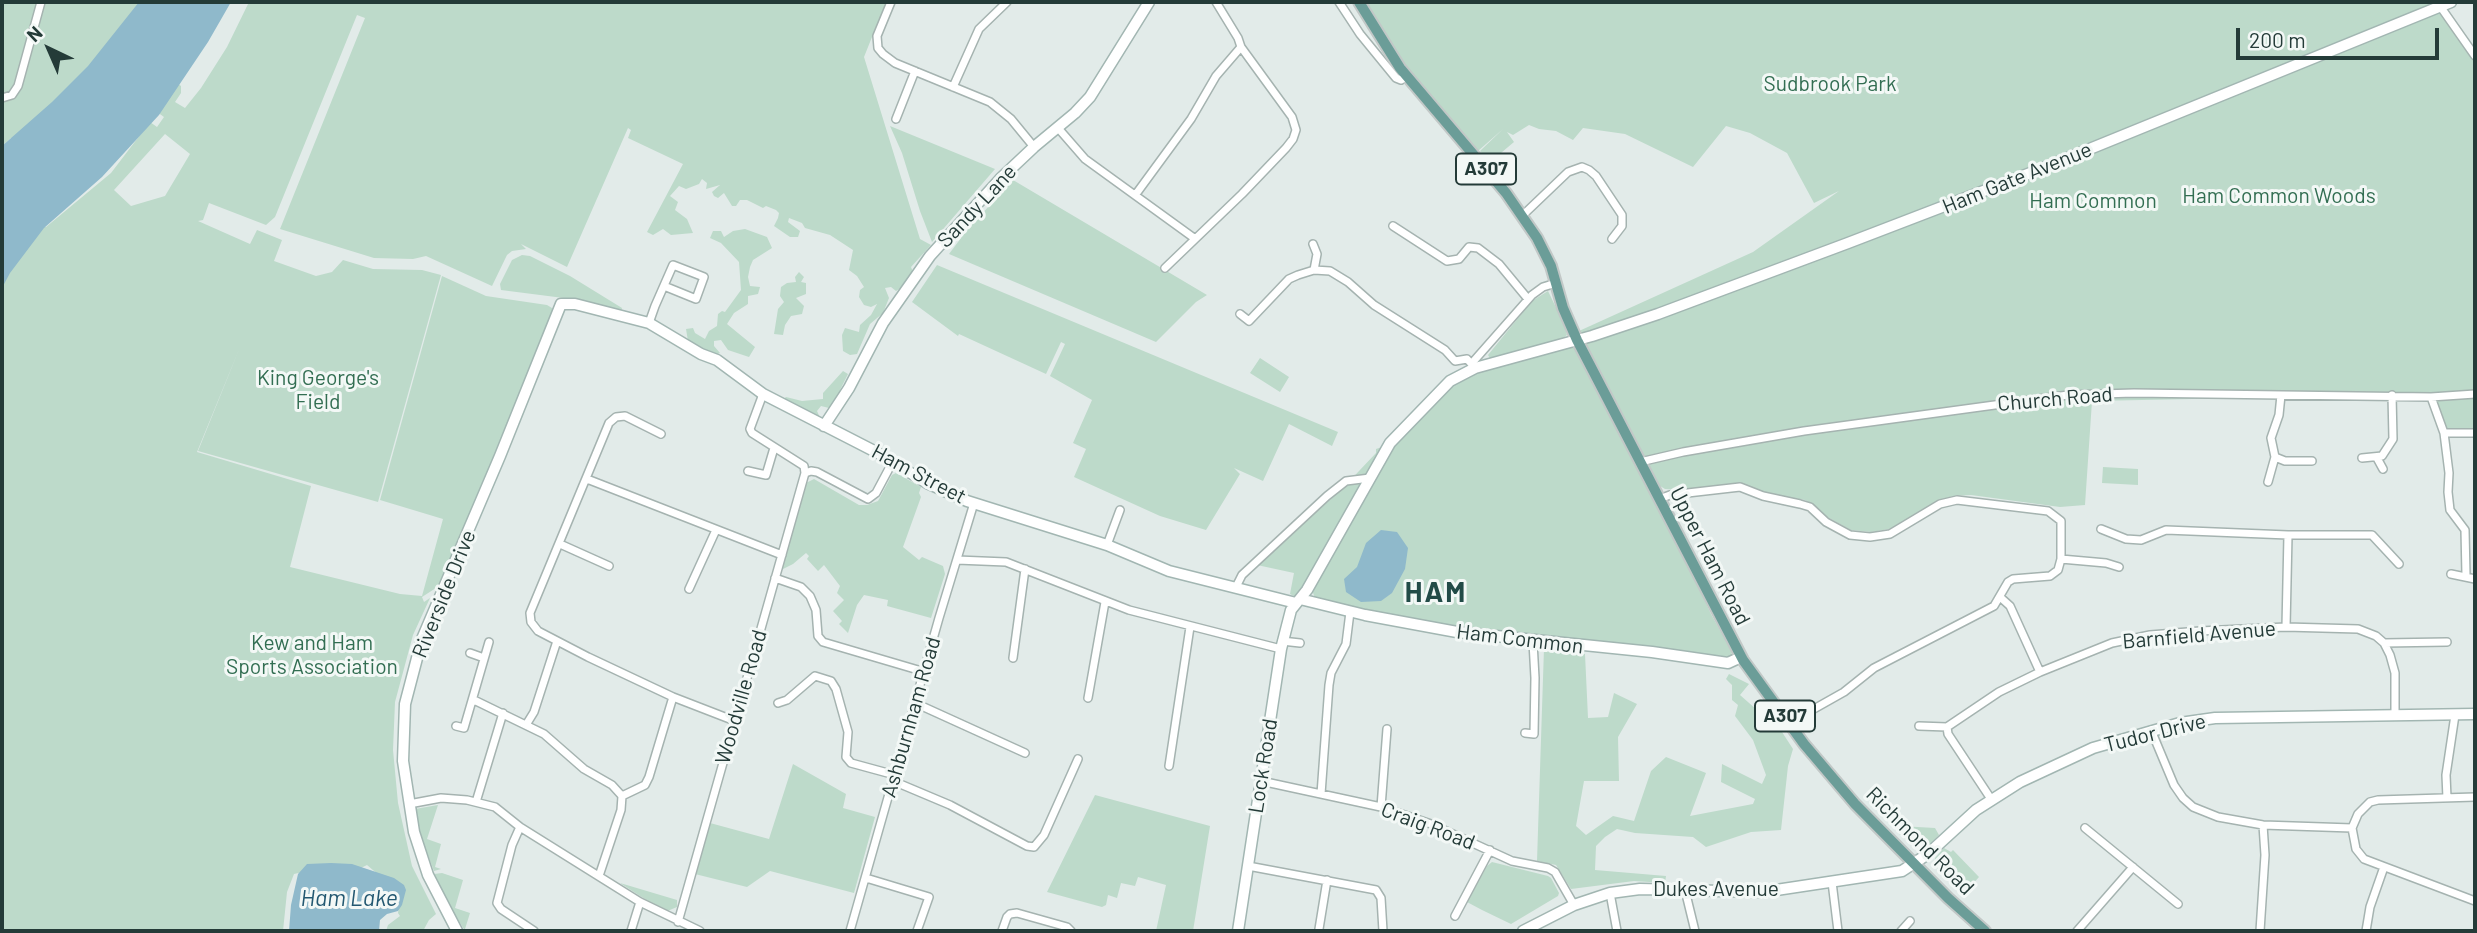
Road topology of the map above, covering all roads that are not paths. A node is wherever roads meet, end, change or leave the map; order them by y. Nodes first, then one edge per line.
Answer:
1 (41, 2) edge
2 (891, 2) edge
3 (1007, 2) edge
4 (1149, 2) edge
5 (1216, 2) edge
6 (1339, 2) edge
7 (1359, 2) edge
8 (2451, 2) edge
9 (2440, 6) junction
10 (1241, 47) junction
11 (2475, 56) edge
12 (915, 71) junction
13 (1406, 76) junction
14 (953, 87) junction
15 (2, 98) edge
16 (896, 119) dead end
17 (1058, 128) junction
18 (1034, 147) junction
19 (1136, 194) junction
20 (1522, 215) junction
21 (1393, 226) dead end
22 (1194, 238) junction
23 (1612, 239) dead end
24 (1313, 244) dead end
25 (1165, 268) dead end
26 (1314, 270) junction
27 (1556, 283) junction
28 (664, 286) junction
29 (1528, 299) junction
30 (561, 304) joint
31 (1240, 314) dead end
32 (649, 323) junction
33 (1577, 340) junction
34 (1454, 358) junction
35 (1473, 365) junction
36 (1457, 376) junction
37 (763, 394) junction
38 (2475, 394) edge
39 (2281, 395) junction
40 (2392, 395) junction
41 (2431, 397) junction
42 (824, 426) junction
43 (2444, 433) junction
44 (2475, 433) edge
45 (662, 434) dead end
46 (774, 448) junction
47 (2275, 457) junction
48 (2362, 458) dead end
49 (2377, 458) junction
50 (2312, 461) dead end
51 (1640, 462) junction
52 (892, 463) junction
53 (2384, 469) dead end
54 (748, 471) dead end
55 (805, 472) junction
56 (1370, 478) junction
57 (587, 479) junction
58 (2268, 482) dead end
59 (1659, 499) junction
60 (974, 503) junction
61 (1120, 510) dead end
62 (2101, 529) dead end
63 (716, 530) junction
64 (2288, 535) junction
65 (560, 544) junction
66 (1107, 545) junction
67 (782, 555) junction
68 (2062, 559) junction
69 (957, 561) junction
70 (2399, 564) dead end
71 (609, 566) dead end
72 (2119, 567) dead end
73 (1025, 569) junction
74 (2451, 574) dead end
75 (2466, 575) junction
76 (775, 578) junction
77 (2475, 579) edge
78 (1237, 587) junction
79 (689, 589) dead end
80 (2000, 597) junction
81 (1298, 601) junction
82 (1105, 602) junction
83 (1350, 612) junction
84 (2286, 626) junction
85 (1190, 627) junction
86 (557, 641) junction
87 (489, 642) dead end
88 (1534, 642) junction
89 (2447, 642) dead end
90 (1300, 643) dead end
91 (2384, 643) junction
92 (1281, 645) junction
93 (470, 653) dead end
94 (1741, 657) junction
95 (484, 658) junction
96 (1013, 658) dead end
97 (925, 672) junction
98 (2040, 672) junction
99 (673, 696) junction
100 (1088, 698) dead end
101 (474, 700) junction
102 (778, 703) dead end
103 (915, 703) junction
104 (503, 713) junction
105 (2475, 714) edge
106 (2395, 715) junction
107 (2455, 715) junction
108 (735, 722) junction
109 (1789, 723) junction
110 (527, 725) junction
111 (456, 726) dead end
112 (1919, 726) dead end
113 (1947, 727) junction
114 (1387, 729) dead end
115 (2151, 730) junction
116 (1525, 733) dead end
117 (1025, 753) dead end
118 (1078, 759) dead end
119 (1169, 766) dead end
120 (1830, 775) joint
121 (894, 778) junction
122 (1261, 781) junction
123 (1321, 794) junction
124 (622, 796) junction
125 (2475, 797) edge
126 (2447, 798) junction
127 (1991, 799) junction
128 (476, 802) junction
129 (409, 804) junction
130 (1381, 807) junction
131 (2263, 825) junction
132 (520, 827) junction
133 (2085, 828) dead end
134 (2352, 828) junction
135 (1490, 850) junction
136 (1914, 864) junction
137 (1248, 866) junction
138 (2133, 867) junction
139 (2384, 867) junction
140 (599, 876) junction
141 (866, 878) junction
142 (1327, 880) junction
143 (1832, 882) junction
144 (1685, 890) junction
145 (1611, 893) junction
146 (2475, 901) edge
147 (640, 902) junction
148 (2178, 904) dead end
149 (1574, 905) junction
150 (1455, 916) dead end
151 (1910, 921) dead end
152 (678, 922) junction
153 (1319, 929) dead end
154 (1980, 930) edge
155 (457, 931) edge
156 (534, 931) edge
157 (631, 931) edge
158 (700, 931) edge
159 (850, 931) edge
160 (918, 931) edge
161 (1002, 931) edge
162 (1071, 931) edge
163 (1238, 931) edge
164 (1383, 931) edge
165 (1523, 931) edge
166 (1617, 931) edge
167 (1695, 931) edge
168 (1838, 931) edge
169 (1900, 931) edge
170 (2077, 931) edge
171 (2260, 931) edge
172 (2366, 931) edge

1 - 15 street
2 - 12 street
3 - 14 street
4 - 17 street, Sandy Lane
5 - 10 street
6 - 13 street
7 - 13 main road, A307
8 - 9 street, Ham Gate Avenue
9 - 11 street
9 - 33 street, Ham Gate Avenue
10 - 19 street
10 - 22 street
12 - 14 street
12 - 16 street
13 - 20 main road, A307
14 - 18 street
17 - 18 street, Sandy Lane
17 - 19 street
18 - 42 street, Sandy Lane
19 - 22 street
20 - 23 street
20 - 27 main road, A307
21 - 29 street
22 - 25 street
24 - 26 street
26 - 31 street
26 - 34 street
27 - 29 street
27 - 33 main road, A307
28 - 28 street
28 - 32 street
29 - 35 street
30 - 32 street, Ham Street
30 - 129 street, Riverside Drive
32 - 37 street, Ham Street
33 - 35 street
33 - 51 main road, Upper Ham Road / A307
34 - 35 street
34 - 36 street
35 - 36 street
36 - 56 street
37 - 42 street, Ham Street
37 - 46 street
38 - 41 street, Church Road
39 - 40 street, Church Road
39 - 47 street
39 - 51 street, Church Road
40 - 41 street, Church Road
40 - 49 street
41 - 43 street
42 - 52 street, Ham Street
43 - 44 street
43 - 75 street
45 - 57 street
46 - 54 street
46 - 55 street
47 - 50 street
47 - 58 street
48 - 49 street
49 - 53 street
51 - 59 main road, Upper Ham Road / A307
52 - 55 street
52 - 60 street, Ham Street
55 - 67 street, Woodville Road
56 - 78 street
56 - 81 street
57 - 63 street
57 - 65 street
59 - 68 street
59 - 94 main road, Upper Ham Road / A307
60 - 66 street, Ham Street
60 - 69 street, Ashburnham Road
61 - 66 street
62 - 64 street
63 - 67 street
63 - 79 street
64 - 70 street
64 - 84 street
65 - 71 street
65 - 86 street
66 - 78 street, Ham Street
67 - 76 street, Woodville Road
68 - 72 street
68 - 80 street
69 - 73 street
69 - 97 street, Ashburnham Road
73 - 82 street
73 - 96 street
74 - 75 street
75 - 77 street
76 - 97 street
76 - 108 street, Woodville Road
78 - 81 street, Ham Street
80 - 98 street
80 - 109 street
81 - 83 street, Ham Common
81 - 92 street, Lock Road
82 - 85 street
82 - 100 street
83 - 88 street, Ham Common
83 - 123 street
84 - 91 street, Barnfield Avenue
84 - 98 street, Barnfield Avenue
85 - 92 street
85 - 119 street
86 - 99 street
86 - 110 street
87 - 95 street
88 - 94 street, Ham Common
88 - 116 street
89 - 91 street, Barnfield Avenue
90 - 92 street
91 - 106 street
92 - 122 street, Lock Road
93 - 95 street
94 - 109 main road, Upper Ham Road / A307
95 - 101 street
97 - 103 street, Ashburnham Road
98 - 113 street, Barnfield Avenue
99 - 108 street
99 - 124 street
101 - 104 street
101 - 111 street
102 - 121 street
103 - 117 street
103 - 121 street, Ashburnham Road
104 - 110 street
104 - 128 street
105 - 107 street, Tudor Drive
106 - 107 street, Tudor Drive
106 - 115 street, Tudor Drive
107 - 126 street
108 - 152 street, Woodville Road
109 - 120 main road, Upper Ham Road / A307
110 - 124 street
112 - 113 street
113 - 127 street
114 - 130 street
115 - 127 street, Tudor Drive
115 - 131 street
118 - 121 street
120 - 136 main road, Richmond Road / A307
121 - 141 street, Ashburnham Road
122 - 123 street, Craig Road
122 - 137 street, Lock Road
123 - 130 street, Craig Road
124 - 140 street
125 - 126 street
126 - 134 street
127 - 136 street, Tudor Drive
128 - 129 street
128 - 132 street
129 - 155 street, Riverside Drive
130 - 135 street, Craig Road
131 - 134 street
131 - 171 street
132 - 140 street
132 - 156 street
133 - 138 street
134 - 139 street
135 - 149 street, Craig Road
135 - 150 street
136 - 143 street, Dukes Avenue
136 - 154 main road, Richmond Road / A307
137 - 142 street
137 - 163 street, Lock Road
138 - 148 street
138 - 170 street
139 - 146 street
139 - 172 street
140 - 147 street
141 - 159 street, Ashburnham Road
141 - 160 street
142 - 153 street
142 - 164 street
143 - 144 street, Dukes Avenue
143 - 168 street
144 - 145 street, Dukes Avenue
144 - 167 street
145 - 149 street, Dukes Avenue
145 - 166 street
147 - 152 street
147 - 157 street
149 - 165 street, Dukes Avenue
151 - 169 street
152 - 158 street
161 - 162 street

